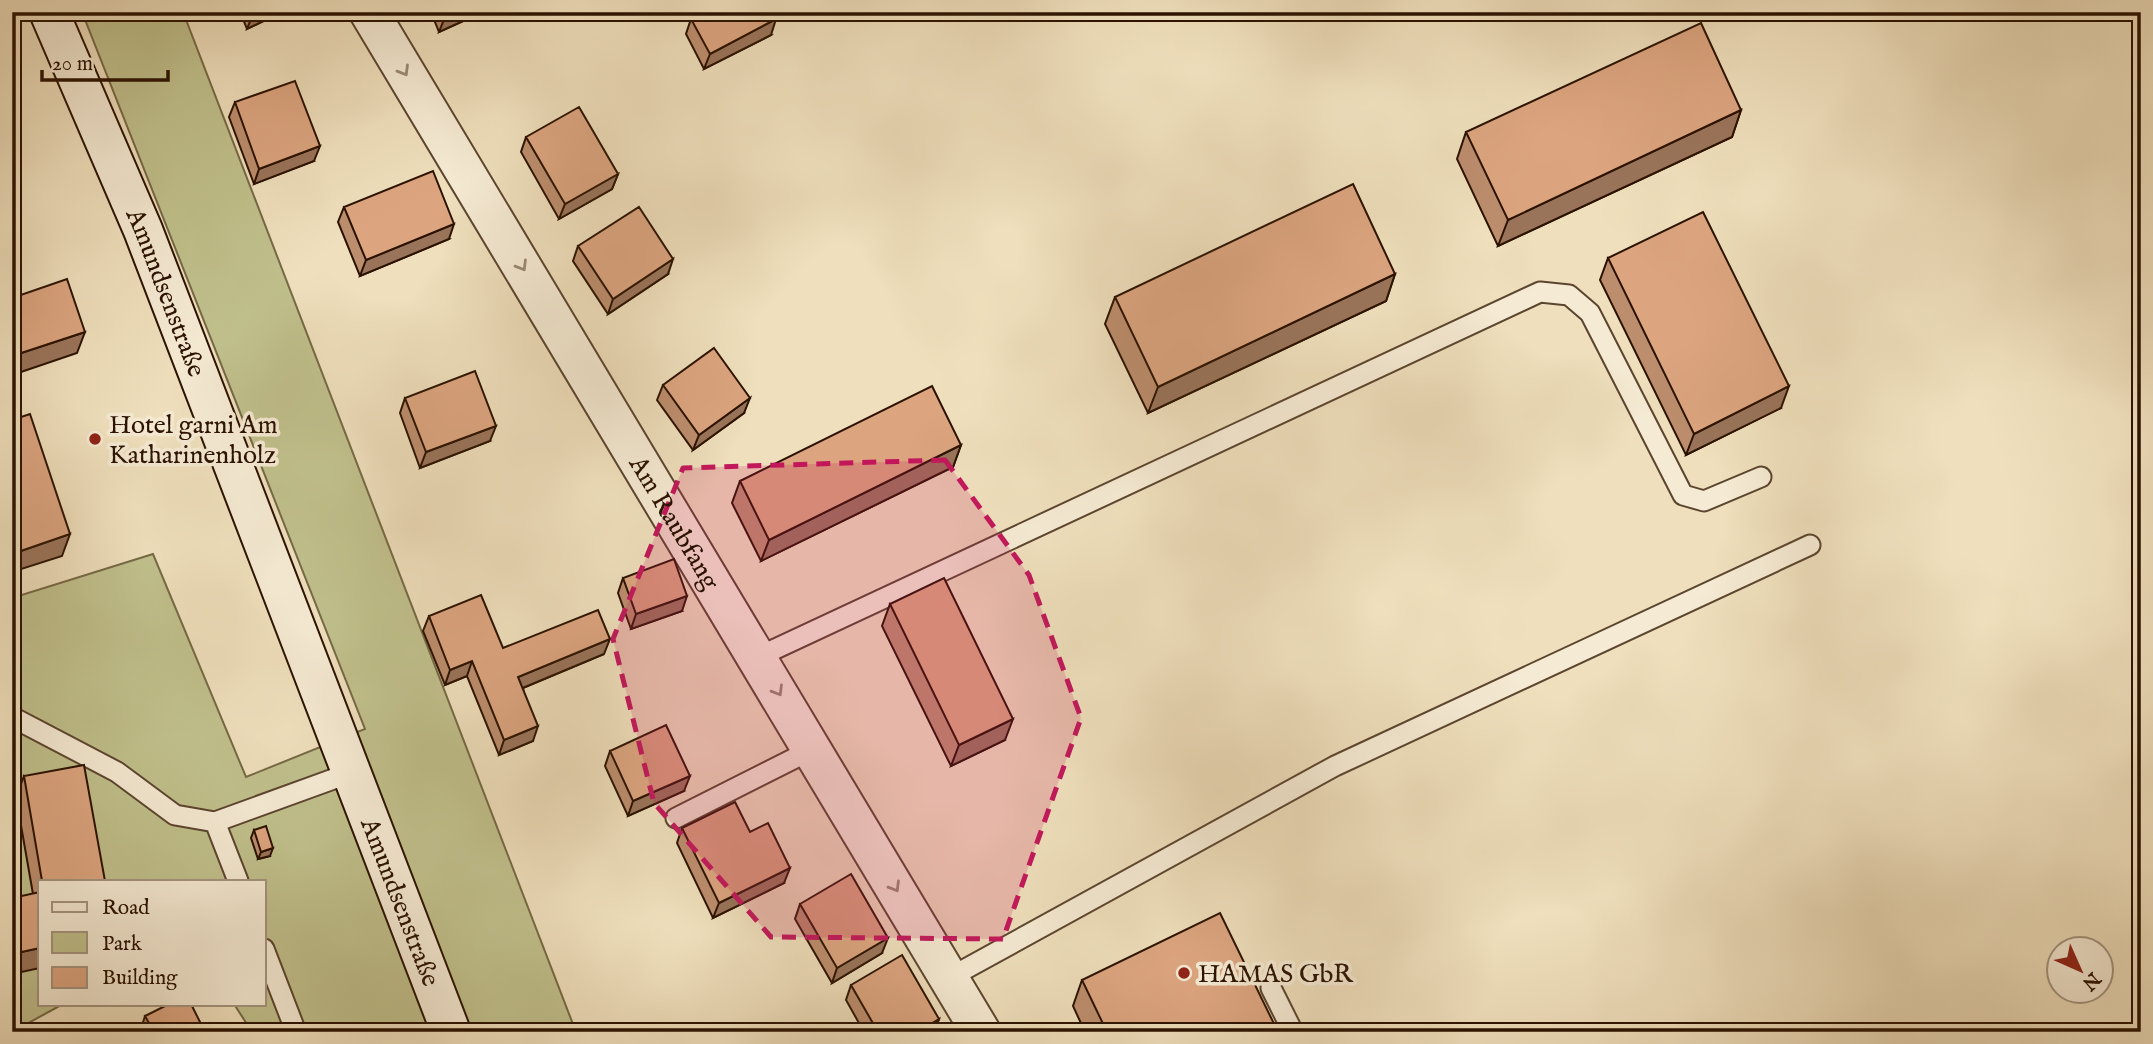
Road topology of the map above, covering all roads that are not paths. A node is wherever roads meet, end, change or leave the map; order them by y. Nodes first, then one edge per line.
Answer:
1 (49, 12) edge
2 (369, 12) edge
3 (1761, 477) dead end
4 (1810, 545) dead end
5 (758, 657) junction
6 (12, 717) edge
7 (813, 749) junction
8 (350, 773) junction
9 (676, 818) dead end
10 (215, 822) junction
11 (238, 880) edge
12 (266, 954) edge
13 (949, 978) junction
14 (1271, 988) dead end
15 (296, 1032) edge
16 (451, 1032) edge
17 (981, 1032) edge
18 (1293, 1032) edge

1 - 8 street, Amundsenstraße
2 -> 5 street, Am Raubfang
3 - 5 lane
4 - 13 lane
5 -> 7 street, Am Raubfang
6 - 10 lane
7 - 9 lane
7 -> 13 street, Am Raubfang
8 - 10 lane
8 - 16 street, Amundsenstraße
10 - 11 lane
12 - 15 lane
13 - 17 street, Am Raubfang
14 - 18 lane

